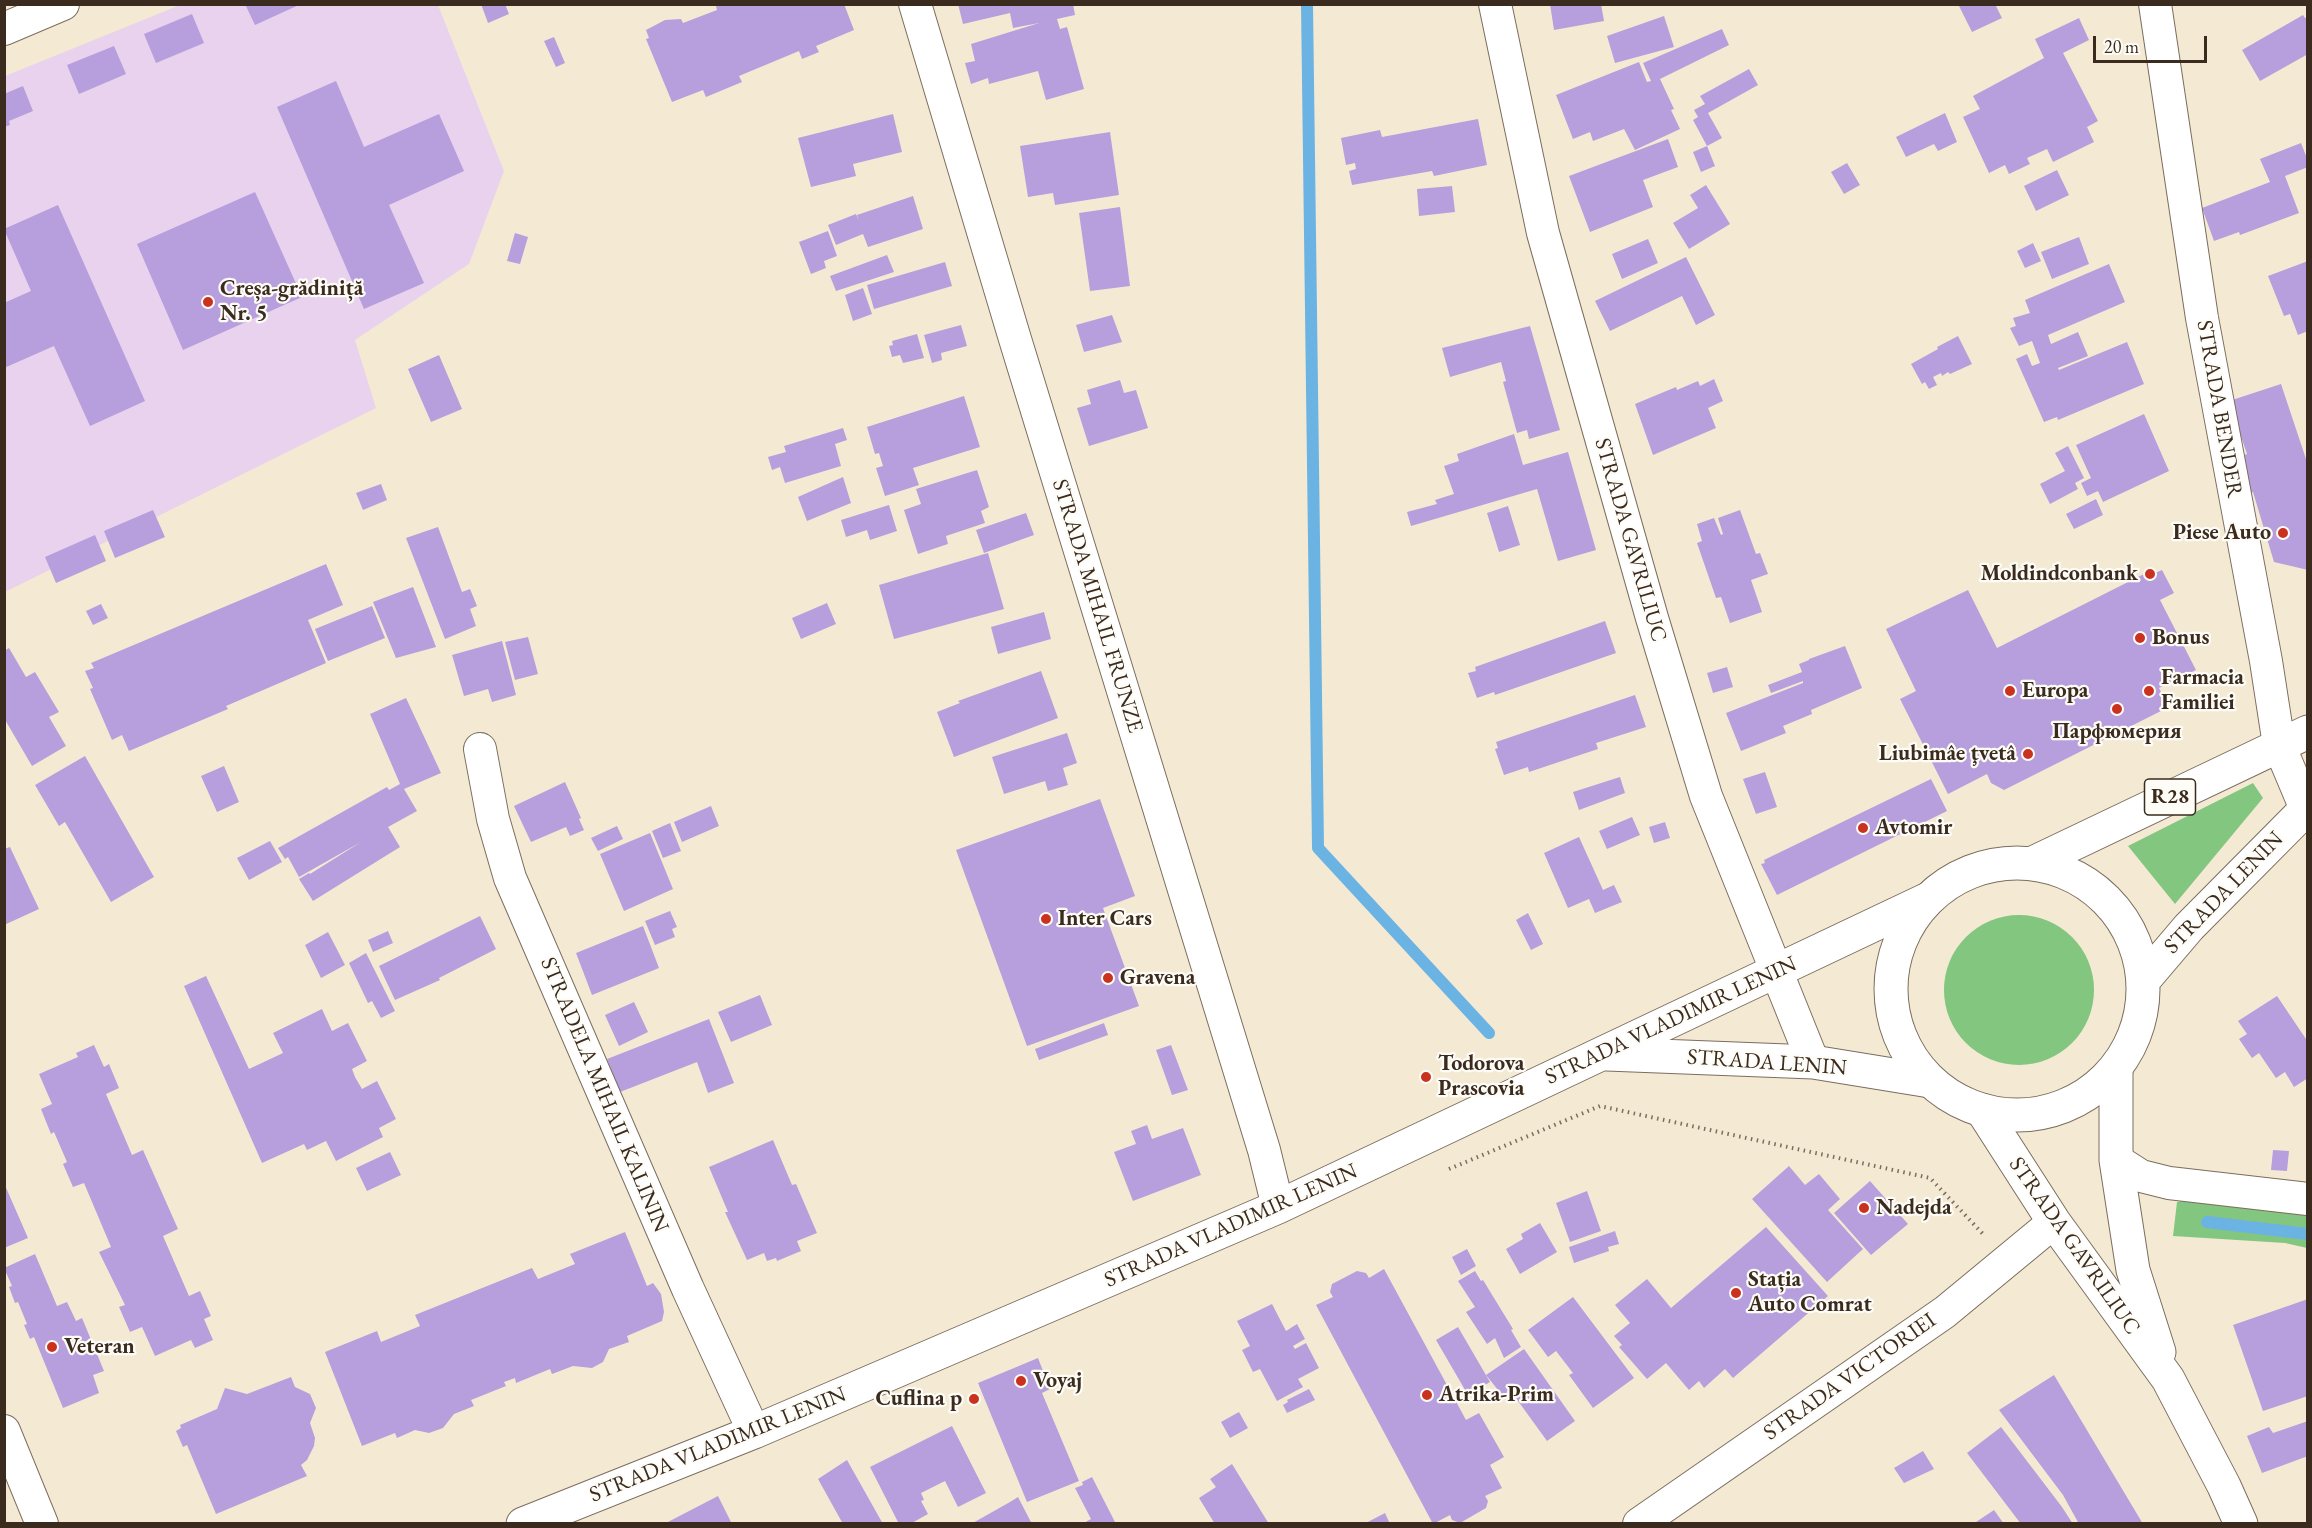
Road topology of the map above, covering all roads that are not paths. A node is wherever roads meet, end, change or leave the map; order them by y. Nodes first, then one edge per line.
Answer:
1 (63, 4) edge
2 (915, 4) edge
3 (1496, 4) edge
4 (2155, 4) edge
5 (4, 29) edge
6 (2293, 738) edge
7 (480, 749) dead end
8 (2307, 808) edge
9 (2033, 863) junction
10 (1926, 900) junction
11 (1776, 971) junction
12 (2143, 981) junction
13 (1603, 1054) junction
14 (1813, 1062) junction
15 (2116, 1068) junction
16 (1930, 1080) junction
17 (1982, 1110) junction
18 (2116, 1160) junction
19 (2307, 1199) edge
20 (1278, 1207) junction
21 (2054, 1222) junction
22 (2168, 1379) junction
23 (4, 1431) edge
24 (754, 1432) junction
25 (42, 1524) edge
26 (523, 1524) edge
27 (1638, 1524) edge
28 (2241, 1524) edge

1 - 5 street
2 - 20 street, STRADA MIHAIL FRUNZE
3 - 11 street, STRADA GAVRILIUC
4 - 6 street, STRADA BENDER
6 - 8 street, STRADA BENDER
6 - 9 main road, R28
7 - 24 street, STRADELA MIHAIL KALININ
8 - 12 main road, STRADA LENIN
9 - 10 main road, R28
9 - 12 main road, R28
10 - 11 main road, STRADA VLADIMIR LENIN
10 - 16 main road, R28
11 - 13 main road, STRADA VLADIMIR LENIN
11 - 14 street, STRADA GAVRILIUC
12 - 15 main road, R28
13 - 14 main road, STRADA LENIN
13 - 20 main road, STRADA VLADIMIR LENIN
14 - 16 main road, STRADA LENIN
15 - 17 main road, R28
15 - 18 main road, STRADA GAVRILIUC
16 - 17 main road, R28
17 - 21 main road, STRADA GAVRILIUC
18 - 19 street
18 - 22 main road, STRADA GAVRILIUC
20 - 24 main road, STRADA VLADIMIR LENIN
21 - 22 main road, STRADA GAVRILIUC
21 - 27 street, STRADA VICTORIEI
22 - 28 main road, STRADA GAVRILIUC
23 - 25 street
24 - 26 main road, STRADA VLADIMIR LENIN

